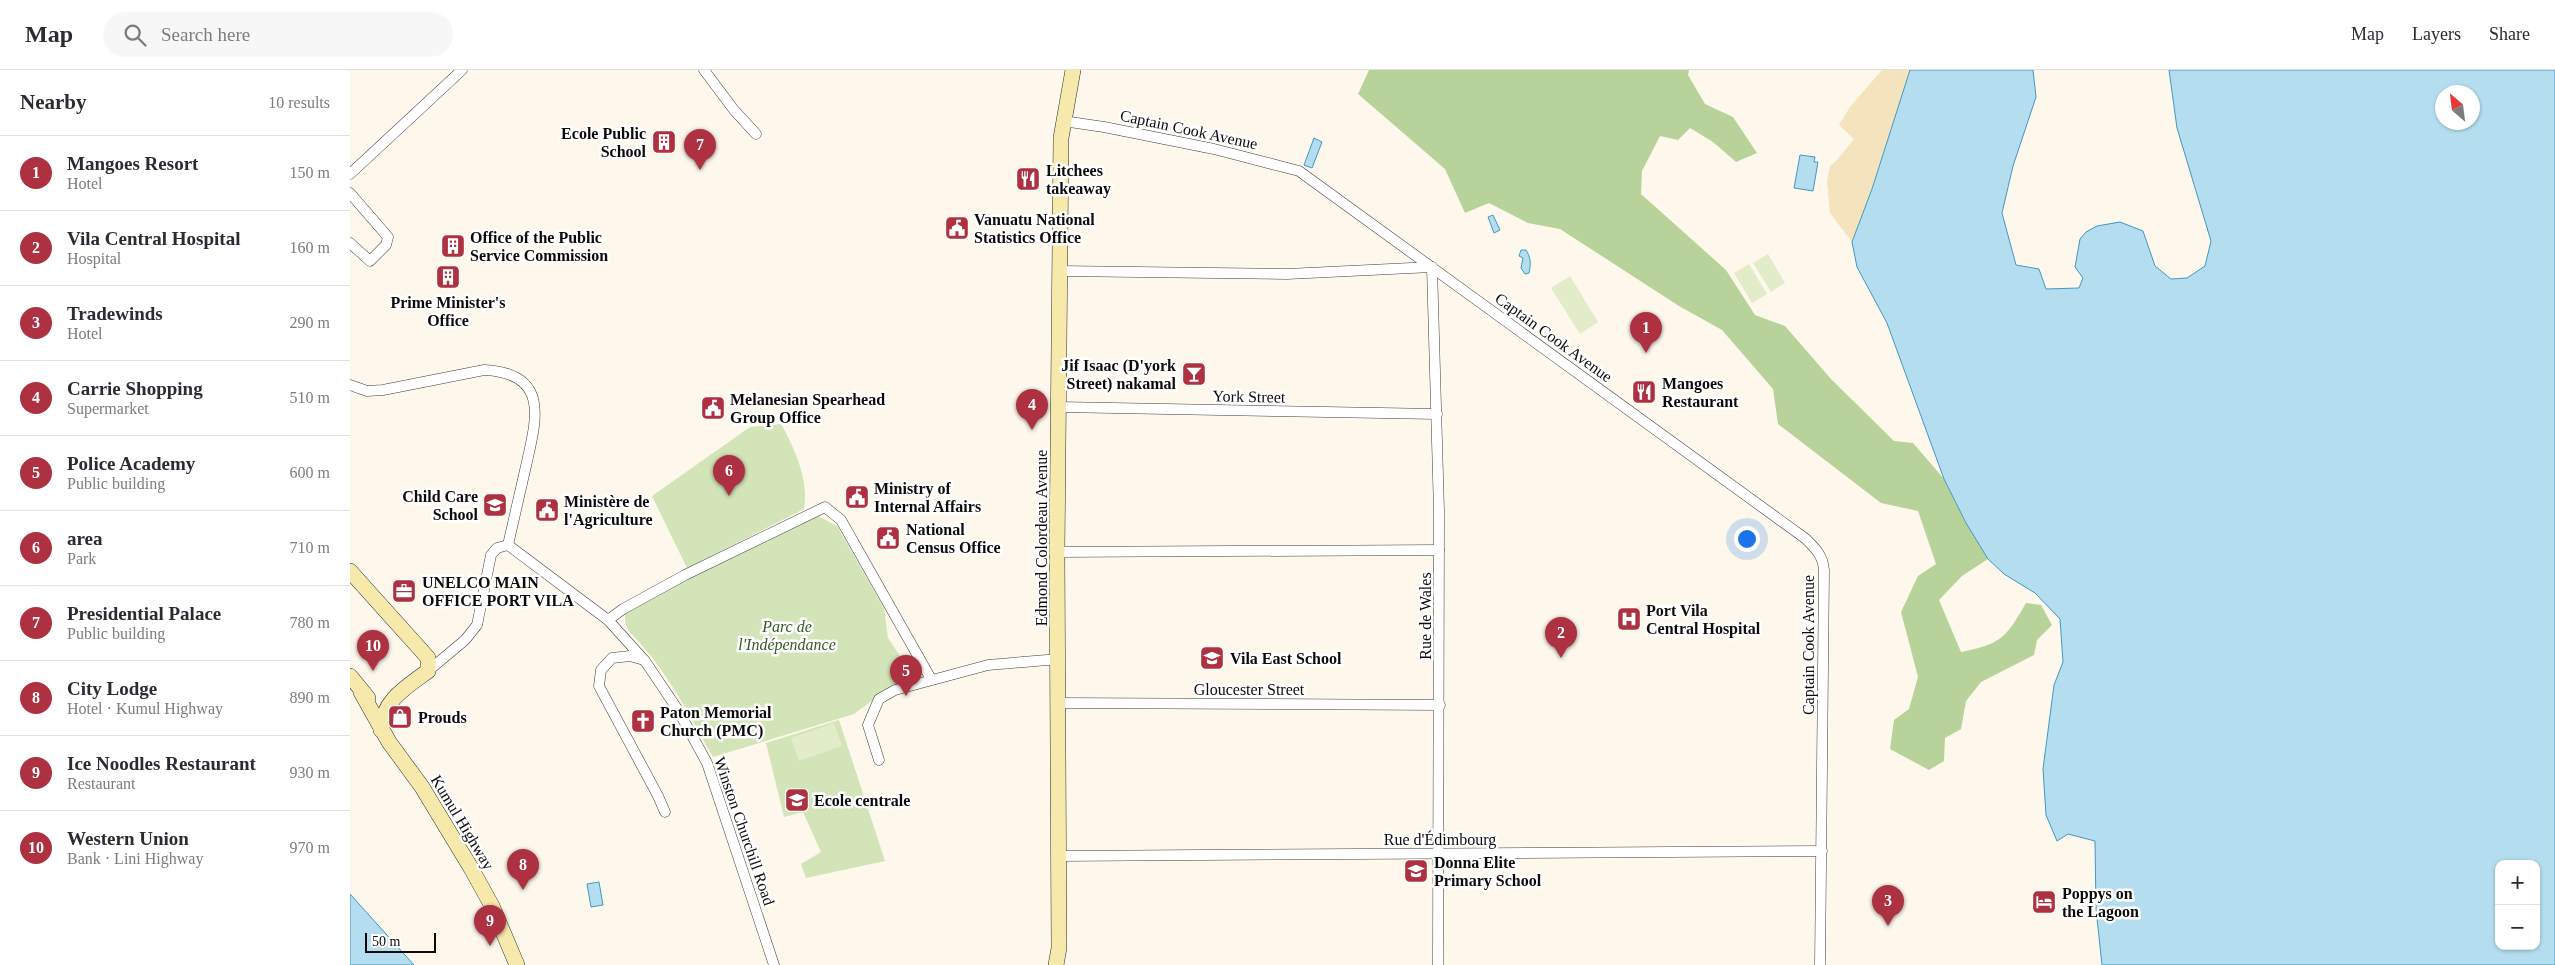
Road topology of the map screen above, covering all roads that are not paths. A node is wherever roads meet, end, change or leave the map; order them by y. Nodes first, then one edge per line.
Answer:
1 (462, 70) edge
2 (704, 70) edge
3 (1073, 70) edge
4 (1063, 121) junction
5 (756, 134) dead end
6 (350, 174) edge
7 (350, 193) edge
8 (350, 243) edge
9 (1432, 267) junction
10 (1060, 271) junction
11 (350, 386) edge
12 (1060, 407) junction
13 (1437, 414) junction
14 (508, 545) junction
15 (1439, 550) junction
16 (1057, 552) junction
17 (350, 571) edge
18 (608, 620) junction
19 (434, 658) junction
20 (1059, 658) junction
21 (645, 661) junction
22 (350, 676) edge
23 (931, 679) junction
24 (361, 692) junction
25 (1059, 704) junction
26 (1440, 705) junction
27 (388, 706) junction
28 (381, 730) junction
29 (879, 760) dead end
30 (665, 812) dead end
31 (1822, 851) junction
32 (1440, 854) junction
33 (1059, 856) junction
34 (1059, 948) junction
35 (517, 965) edge
36 (774, 965) edge
37 (1056, 965) edge
38 (1062, 965) edge
39 (1438, 965) edge
40 (1820, 965) edge

1 - 6 street
2 - 5 street
3 - 4 street, Edmond Colordeau Avenue
4 - 9 street, Captain Cook Avenue
4 - 10 street, Edmond Colordeau Avenue
7 - 8 street
9 - 10 street
9 - 13 street, Rue de Wales
9 - 31 street, Captain Cook Avenue
10 - 12 street, Edmond Colordeau Avenue
11 - 14 street
12 - 13 street, York Street
12 - 16 street, Edmond Colordeau Avenue
13 - 15 street, Rue de Wales
14 - 18 street, Winston Churchill Road
14 - 19 street
15 - 16 street
15 - 26 street, Rue de Wales
16 - 20 street, Edmond Colordeau Avenue
17 - 19 street
18 - 21 street, Winston Churchill Road
18 - 23 street
19 - 27 street
20 - 23 street
20 - 25 street, Edmond Colordeau Avenue
21 - 30 street
21 - 36 street, Winston Churchill Road
22 - 24 street, Kumul Highway
23 - 29 street
24 - 27 street
24 - 28 street, Kumul Highway
25 - 26 street, Gloucester Street
25 - 33 street, Edmond Colordeau Avenue
26 - 32 street, Rue de Wales
27 - 28 street
28 - 35 street, Kumul Highway
31 - 32 street, Rue d'Édimbourg
31 - 40 street, Captain Cook Avenue
32 - 33 street, Rue d'Édimbourg
32 - 39 street, Rue de Wales
33 - 34 street, Edmond Colordeau Avenue
34 - 37 street
34 - 38 street

